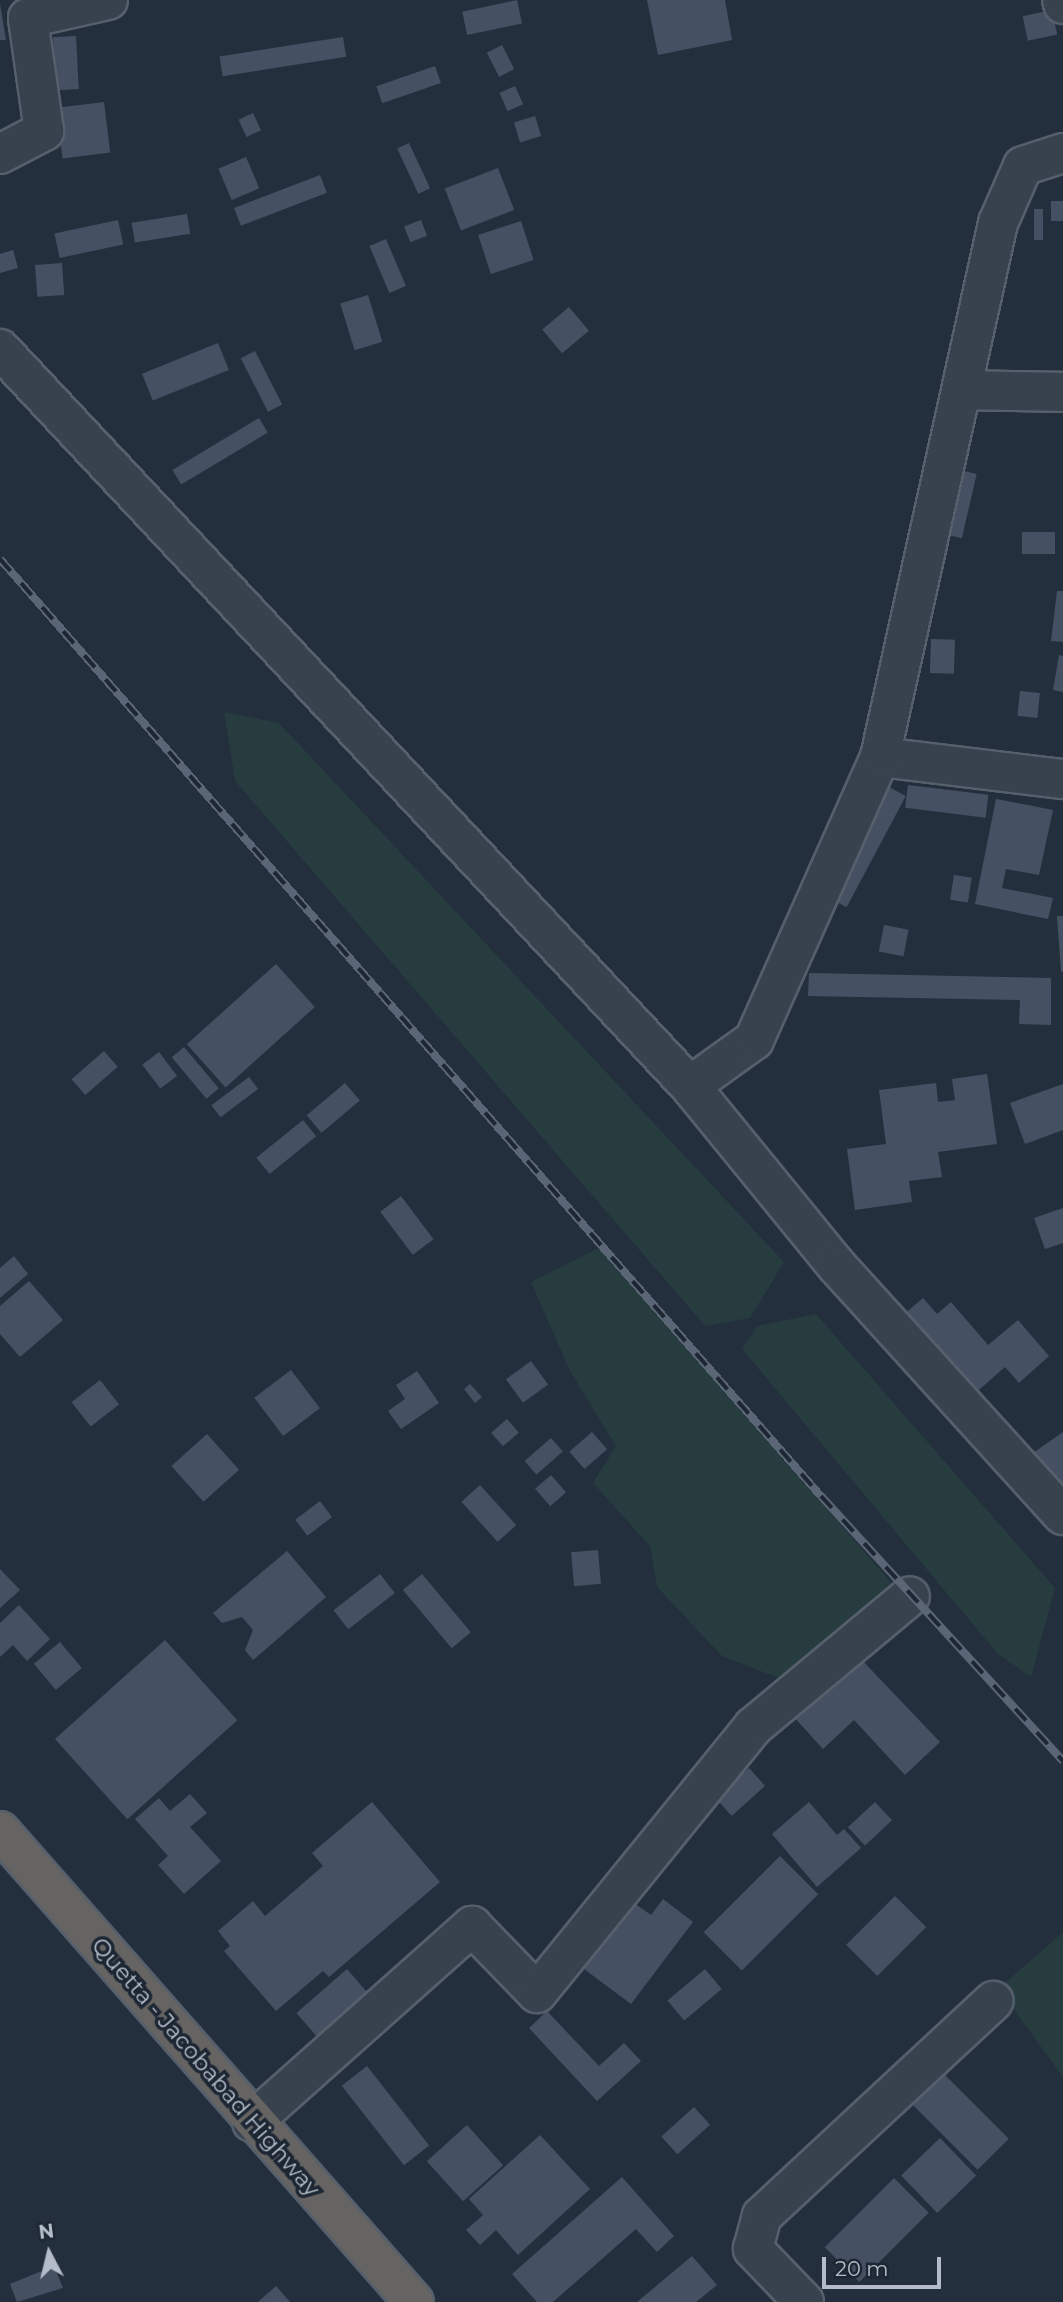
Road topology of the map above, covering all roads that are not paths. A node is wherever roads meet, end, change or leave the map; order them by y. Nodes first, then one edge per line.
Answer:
1 (108, 0) edge
2 (1063, 153) edge
3 (0, 154) edge
4 (0, 349) edge
5 (961, 390) junction
6 (1063, 392) edge
7 (880, 757) junction
8 (1063, 779) edge
9 (690, 1086) junction
10 (1063, 1516) edge
11 (910, 1596) dead end
12 (0, 1831) edge
13 (993, 2001) dead end
14 (252, 2122) junction
15 (414, 2302) edge
16 (804, 2302) edge

1 - 3 street
2 - 5 street
4 - 9 street
5 - 6 street
5 - 7 street
7 - 8 street
7 - 9 street
9 - 10 street
11 - 14 street
12 - 14 highway, Quetta - Jacobabad Highway
13 - 16 street
14 - 15 highway, Quetta - Jacobabad Highway

